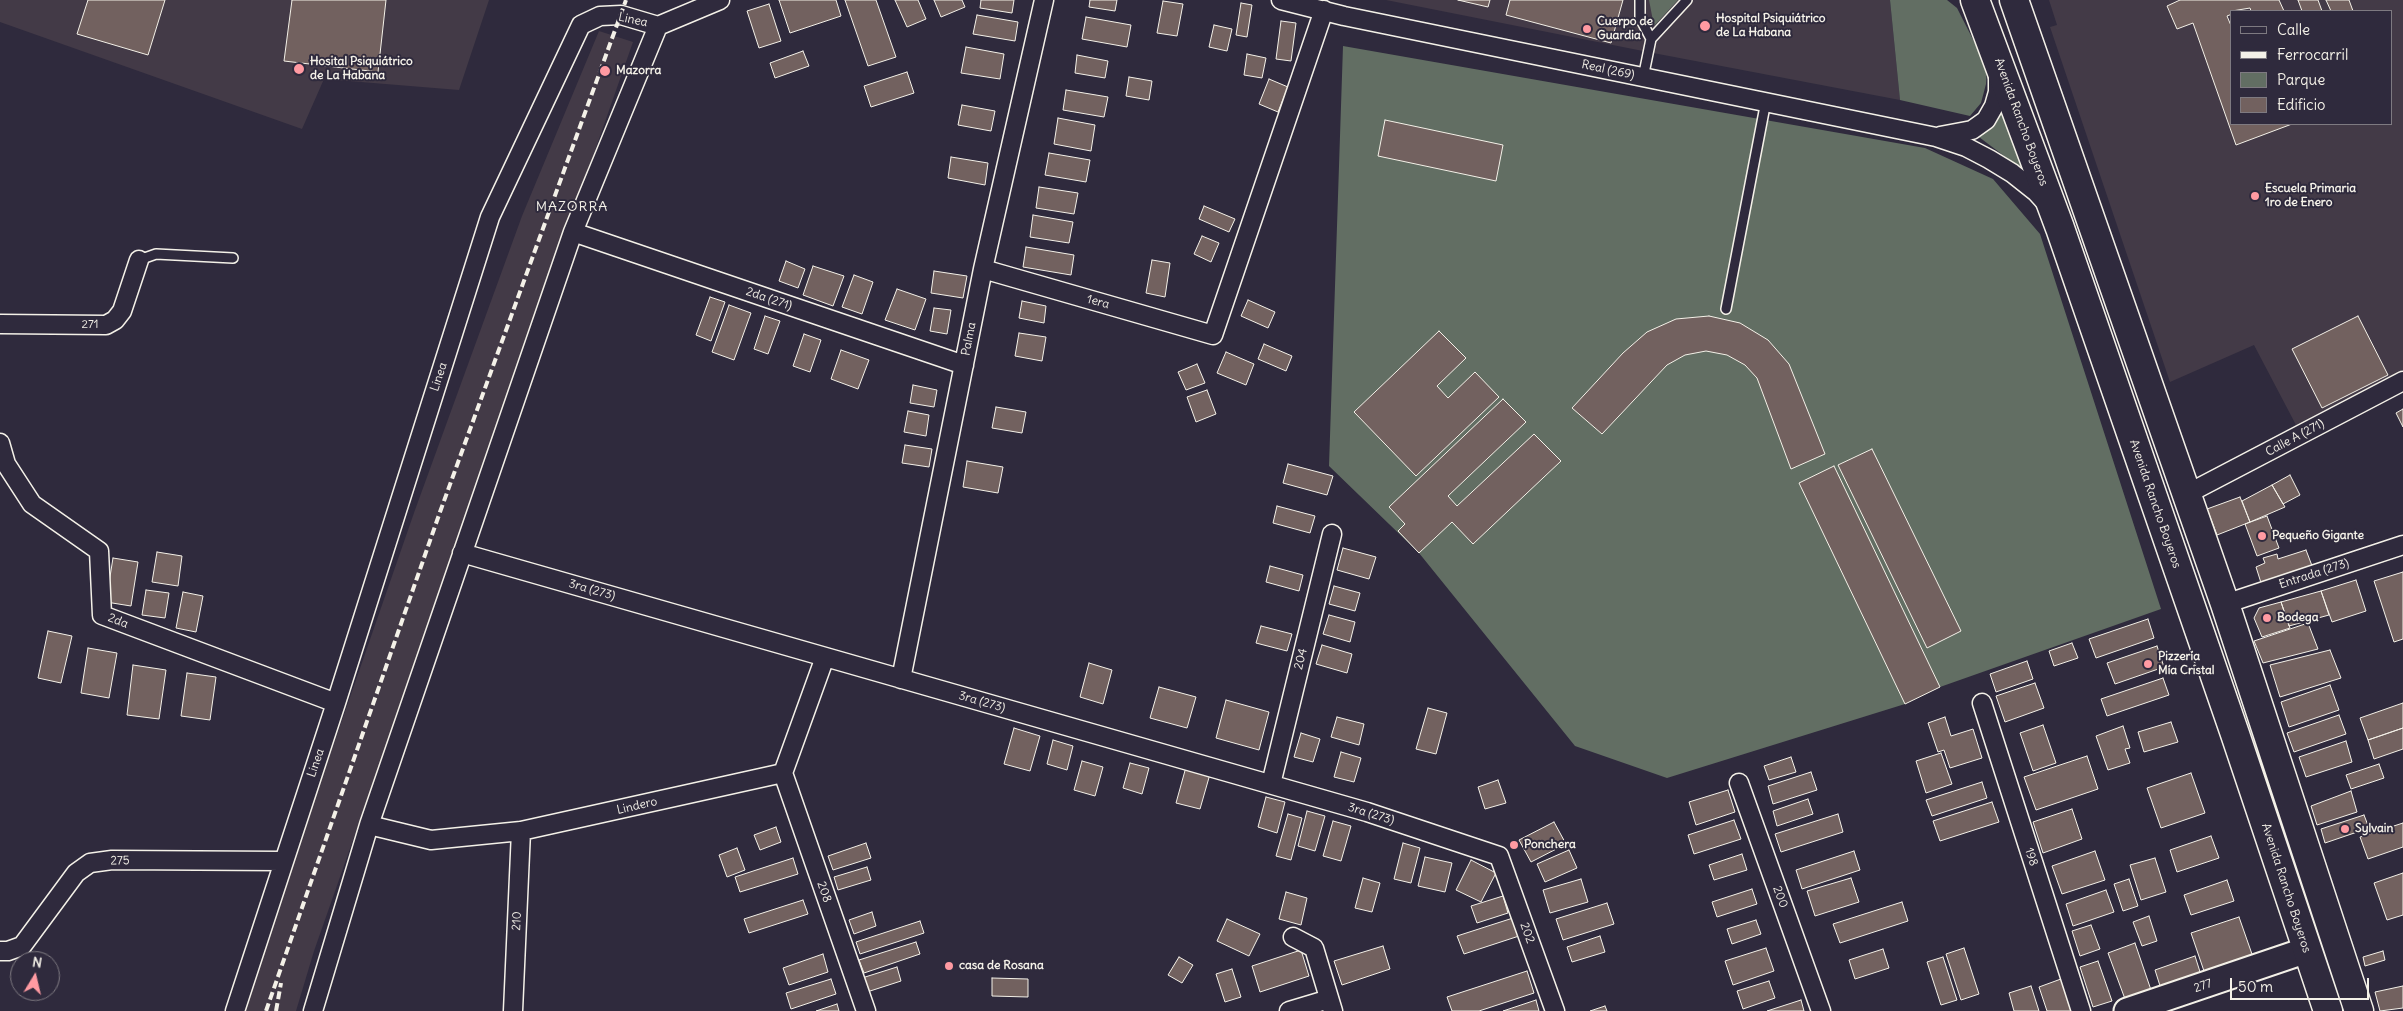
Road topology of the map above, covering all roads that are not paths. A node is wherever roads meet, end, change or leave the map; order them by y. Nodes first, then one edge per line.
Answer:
1 (720, 0) edge
2 (1044, 0) edge
3 (1281, 0) edge
4 (1640, 0) edge
5 (1687, 0) edge
6 (2014, 0) edge
7 (1974, 6) edge
8 (1324, 10) junction
9 (658, 26) junction
10 (1651, 39) junction
11 (1996, 56) junction
12 (1643, 78) junction
13 (1766, 101) junction
14 (1936, 137) junction
15 (2060, 228) junction
16 (573, 232) junction
17 (233, 258) dead end
18 (139, 260) joint
19 (983, 269) junction
20 (1726, 309) dead end
21 (0, 324) edge
22 (964, 365) junction
23 (2403, 381) edge
24 (0, 443) edge
25 (3, 464) edge
26 (2187, 494) junction
27 (1332, 534) dead end
28 (2403, 545) edge
29 (462, 553) junction
30 (2225, 604) junction
31 (826, 657) junction
32 (901, 679) junction
33 (336, 703) junction
34 (1982, 703) dead end
35 (783, 773) junction
36 (1739, 783) dead end
37 (1271, 784) junction
38 (369, 825) junction
39 (521, 831) junction
40 (1499, 856) joint
41 (282, 861) junction
42 (1293, 937) dead end
43 (2307, 950) junction
44 (0, 951) edge
45 (1331, 1005) edge
46 (235, 1011) edge
47 (314, 1011) edge
48 (513, 1011) edge
49 (866, 1011) edge
50 (1289, 1011) edge
51 (1555, 1011) edge
52 (1821, 1011) edge
53 (2081, 1011) edge
54 (2127, 1011) edge
55 (2328, 1011) edge
56 (2359, 1011) edge

1 - 9 street
2 - 19 street, Palma
3 - 8 street, Real (269)
4 - 10 lane
5 - 10 lane
6 - 26 highway
7 - 11 highway, Avenida Rancho Boyeros
8 - 12 street, Real (269)
8 - 19 street, 1era
9 - 16 street, Linea
9 - 33 street, Linea
10 - 12 lane
11 - 14 street, Real (269)
11 - 15 highway, Avenida Rancho Boyeros
12 - 13 street, Real (269)
13 - 14 street, Real (269)
13 - 20 lane
14 - 15 street, Real (269)
15 - 43 highway, Avenida Rancho Boyeros
16 - 22 street, 2da (271)
16 - 29 street, Linea
17 - 18 lane
18 - 21 street, 271
19 - 22 street, Palma
22 - 32 street, Palma
23 - 26 street, Calle A (271)
24 - 25 street, 2da
25 - 33 street, 2da
26 - 30 highway
27 - 37 street, 204
28 - 30 street, Entrada (273)
29 - 31 street, 3ra (273)
29 - 38 street, Linea
30 - 56 highway
31 - 32 street, 3ra (273)
31 - 35 street
32 - 37 street, 3ra (273)
33 - 41 street, Linea
34 - 53 street, 198
35 - 39 street, Lindero
35 - 49 street, 208
36 - 52 street, 200
37 - 40 street, 3ra (273)
38 - 39 street, Lindero
38 - 47 street, Linea
39 - 48 street, 210
40 - 51 street, 202
41 - 44 street, 275
41 - 46 street, Linea
42 - 45 street
43 - 54 street, 277
43 - 55 highway, Avenida Rancho Boyeros
45 - 50 street

